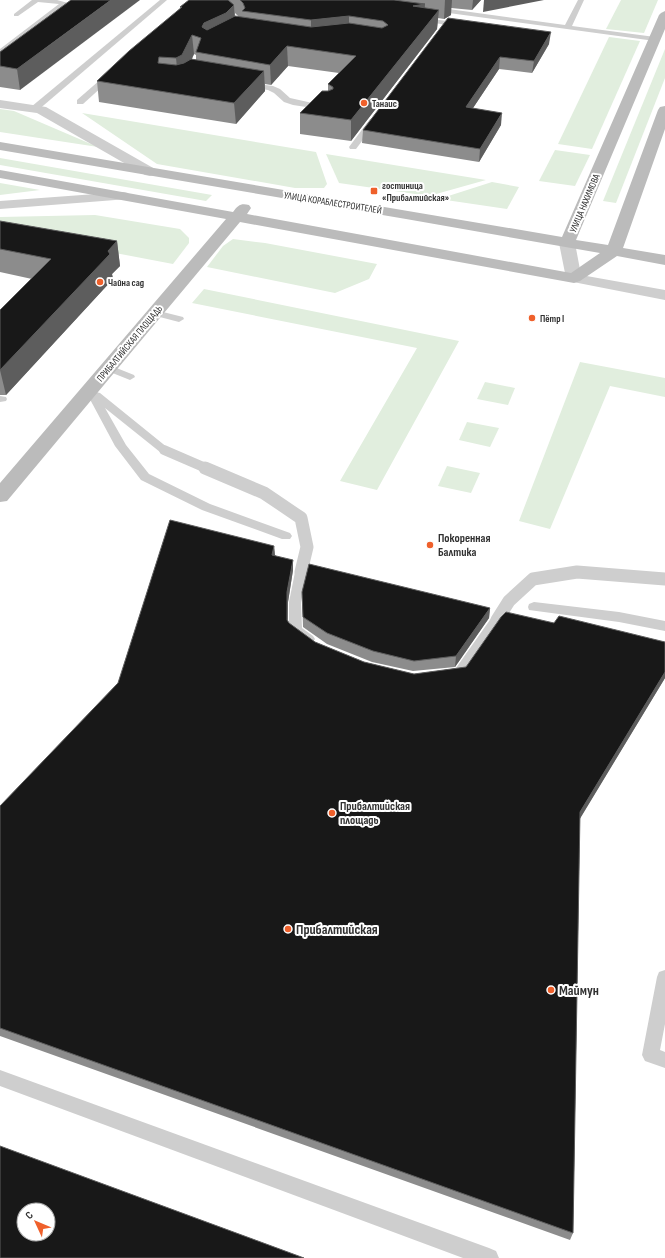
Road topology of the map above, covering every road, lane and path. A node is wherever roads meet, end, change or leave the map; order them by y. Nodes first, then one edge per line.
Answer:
1 (36, 0) edge
2 (40, 0) edge
3 (164, 0) edge
4 (582, 0) edge
5 (428, 8) edge
6 (480, 8) dead end
7 (456, 12) junction
8 (16, 15) dead end
9 (475, 15) junction
10 (665, 15) edge
11 (417, 19) edge
12 (567, 28) junction
13 (655, 39) junction
14 (0, 52) edge
15 (121, 73) edge
16 (237, 82) edge
17 (80, 102) dead end
18 (0, 104) edge
19 (328, 108) edge
20 (34, 109) junction
21 (665, 110) edge
22 (370, 115) edge
23 (0, 146) edge
24 (353, 147) edge
25 (150, 172) junction
26 (0, 174) edge
27 (259, 190) junction
28 (123, 196) junction
29 (0, 205) edge
30 (237, 217) junction
31 (568, 242) junction
32 (614, 251) junction
33 (665, 260) edge
34 (574, 278) junction
35 (665, 295) edge
36 (155, 314) junction
37 (179, 319) dead end
38 (109, 368) junction
39 (130, 377) dead end
40 (90, 390) junction
41 (128, 421) junction
42 (121, 446) junction
43 (0, 496) edge
44 (286, 536) dead end
45 (665, 580) edge
46 (534, 607) dead end
47 (665, 626) edge
48 (321, 648) edge
49 (436, 675) edge
50 (665, 977) edge
51 (665, 1060) edge
52 (0, 1078) edge
53 (489, 1258) edge

1 - 8 lane
2 - 14 lane
3 - 20 lane
4 - 12 lane
5 - 7 lane
6 - 9 lane
7 - 9 lane
7 - 11 lane
9 - 12 lane
10 - 13 main road, УЛИЦА НАХИМОВА
12 - 13 lane
13 - 31 main road, УЛИЦА НАХИМОВА
15 - 17 lane
16 - 19 lane
18 - 20 street
20 - 25 street
21 - 32 main road
22 - 24 lane
23 - 25 main road, УЛИЦА КОРАБЛЕСТРОИТЕЛЕЙ
25 - 27 main road, УЛИЦА КОРАБЛЕСТРОИТЕЛЕЙ
26 - 28 main road
27 - 30 main road, ПРИБАЛТИЙСКАЯ ПЛОЩАДЬ
27 - 31 main road, УЛИЦА КОРАБЛЕСТРОИТЕЛЕЙ
28 - 29 street
28 - 30 main road
30 - 34 main road
30 - 36 main road, ПРИБАЛТИЙСКАЯ ПЛОЩАДЬ
31 - 32 main road, УЛИЦА КОРАБЛЕСТРОИТЕЛЕЙ
31 - 34 street, УЛИЦА НАХИМОВА
32 - 33 main road, УЛИЦА КОРАБЛЕСТРОИТЕЛЕЙ
32 - 34 main road
34 - 35 street
36 - 37 lane
36 - 38 main road, ПРИБАЛТИЙСКАЯ ПЛОЩАДЬ
38 - 39 lane
38 - 40 main road, ПРИБАЛТИЙСКАЯ ПЛОЩАДЬ
40 - 41 lane
40 - 42 lane
40 - 43 main road, ПРИБАЛТИЙСКАЯ ПЛОЩАДЬ
41 - 42 lane
41 - 48 lane, bridge
42 - 44 lane
45 - 49 lane, bridge
46 - 47 lane
50 - 51 lane
52 - 53 lane

